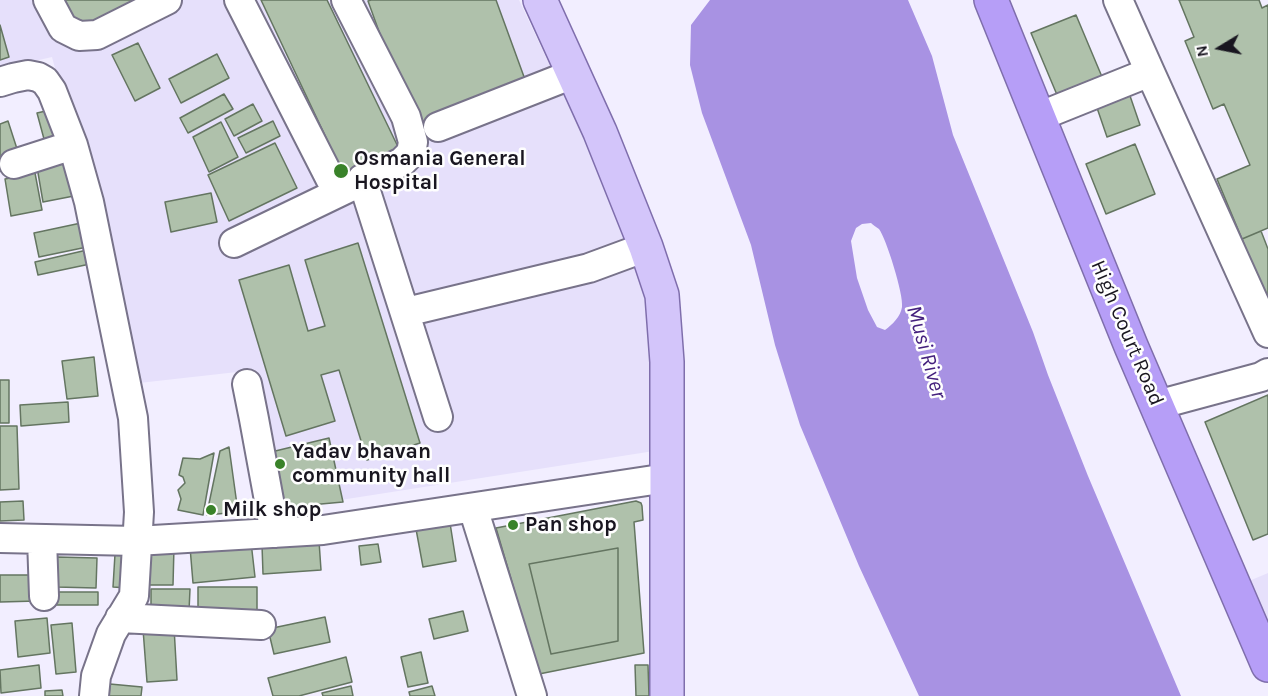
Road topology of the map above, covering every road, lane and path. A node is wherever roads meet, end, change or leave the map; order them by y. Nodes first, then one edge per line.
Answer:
1 (48, 0) edge
2 (167, 0) edge
3 (239, 0) edge
4 (346, 0) edge
5 (540, 0) edge
6 (991, 0) edge
7 (1118, 0) edge
8 (1150, 72) junction
9 (573, 74) junction
10 (0, 82) edge
11 (1038, 117) junction
12 (438, 127) dead end
13 (73, 145) junction
14 (14, 164) dead end
15 (362, 179) junction
16 (337, 192) junction
17 (234, 243) dead end
18 (646, 248) junction
19 (406, 312) junction
20 (1268, 333) edge
21 (1268, 373) edge
22 (247, 384) dead end
23 (1157, 405) junction
24 (438, 417) dead end
25 (667, 478) junction
26 (473, 508) junction
27 (275, 533) junction
28 (0, 538) edge
29 (42, 539) junction
30 (136, 541) junction
31 (44, 596) dead end
32 (120, 618) junction
33 (261, 625) dead end
34 (1266, 652) edge
35 (94, 696) edge
36 (532, 696) edge
37 (667, 696) edge

1 - 2 street
3 - 16 street
4 - 15 street
5 - 9 main road
6 - 11 highway, High Court Road
7 - 8 street
8 - 11 street
8 - 20 street
9 - 12 street
9 - 18 main road
10 - 13 street
11 - 23 highway, High Court Road
13 - 14 street
13 - 30 street
15 - 16 street
15 - 19 street
16 - 17 street
18 - 19 street
18 - 25 main road
19 - 24 street
21 - 23 street
22 - 27 street
23 - 34 highway, High Court Road
25 - 26 street
25 - 37 main road
26 - 27 street
26 - 36 street
27 - 30 street
28 - 29 street
29 - 30 street
29 - 31 street
30 - 32 street
32 - 33 street
32 - 35 street

